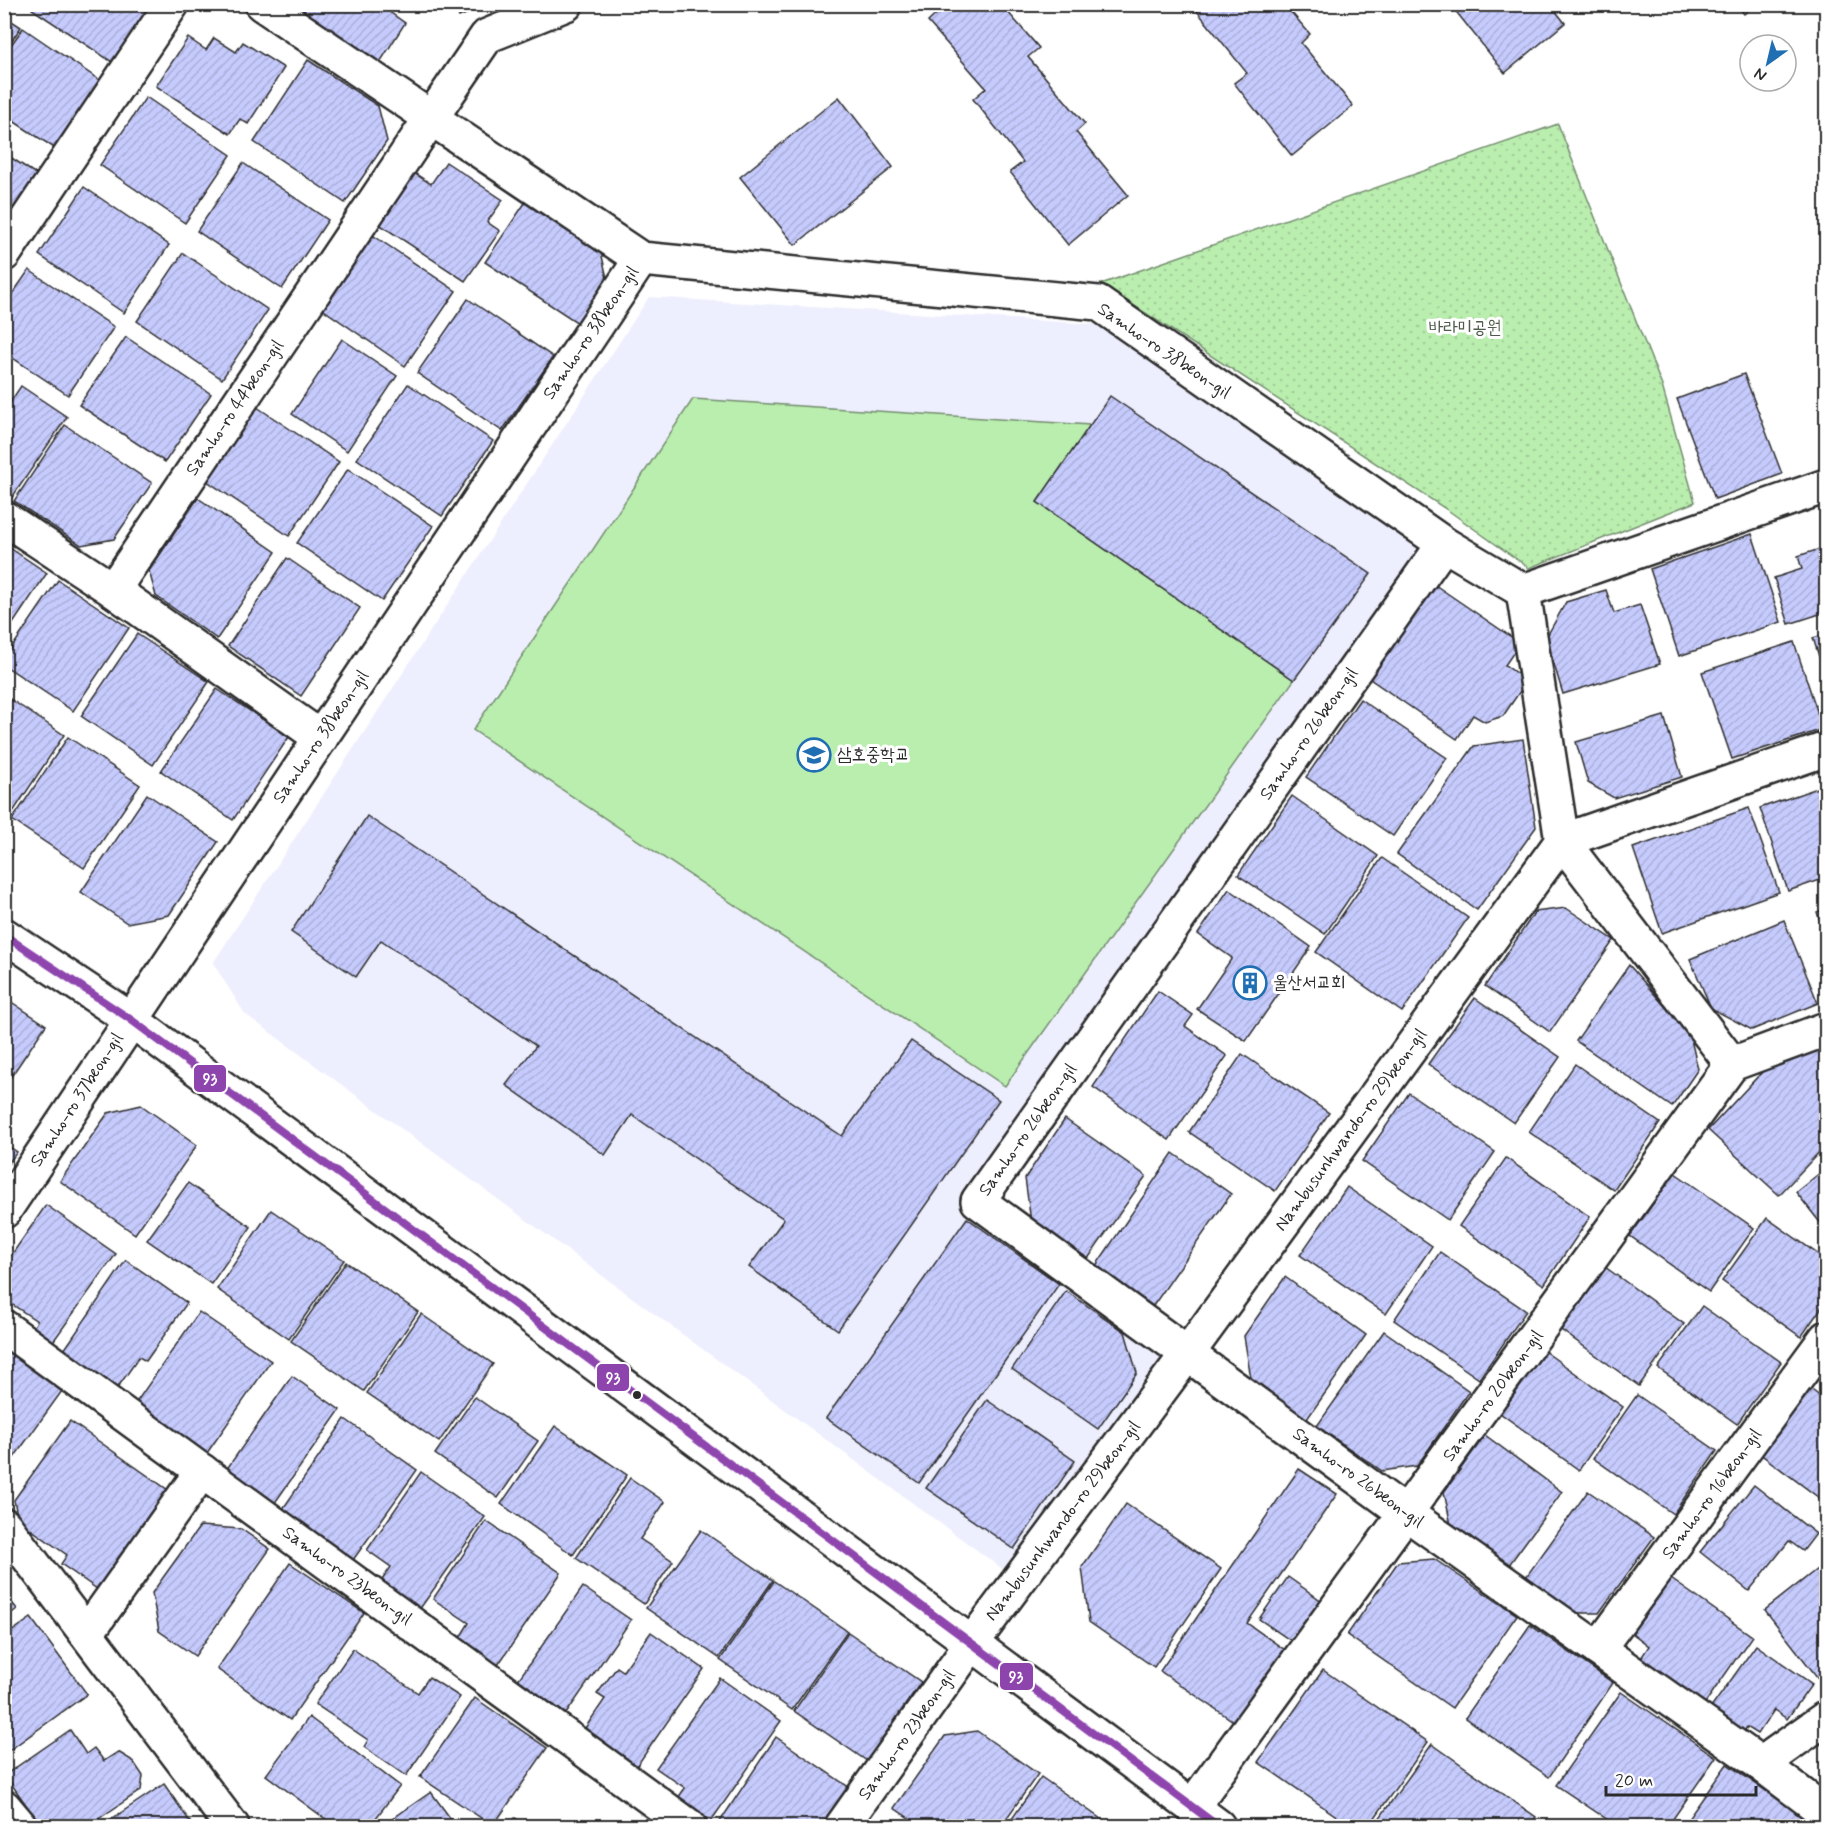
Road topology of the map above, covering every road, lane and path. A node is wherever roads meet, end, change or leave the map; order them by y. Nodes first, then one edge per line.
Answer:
1 (172, 4) edge
2 (262, 4) edge
3 (566, 4) edge
4 (431, 118) junction
5 (4, 254) edge
6 (641, 259) junction
7 (1827, 486) edge
8 (4, 518) edge
9 (1444, 544) junction
10 (113, 590) junction
11 (1523, 591) junction
12 (321, 738) junction
13 (1827, 748) edge
14 (1562, 841) junction
15 (4, 935) edge
16 (130, 1019) junction
17 (1827, 1029) edge
18 (1732, 1064) junction
19 (4, 1211) edge
20 (4, 1327) edge
21 (1827, 1338) edge
22 (1188, 1353) junction
23 (202, 1471) junction
24 (1407, 1514) junction
25 (4, 1525) edge
26 (87, 1633) junction
27 (972, 1643) junction
28 (1599, 1649) junction
29 (1827, 1718) edge
30 (1761, 1764) junction
31 (4, 1807) edge
32 (1192, 1807) junction
33 (1827, 1813) edge
34 (20, 1827) edge
35 (232, 1827) edge
36 (689, 1827) edge
37 (842, 1827) edge
38 (1218, 1827) edge

1 - 5 street
2 - 4 street
3 - 4 street, Samho-ro 44beon-gil
4 - 6 street
4 - 10 street, Samho-ro 44beon-gil
6 - 9 street, Samho-ro 38beon-gil
6 - 12 street, Samho-ro 38beon-gil
7 - 11 street
8 - 10 street
9 - 11 street
9 - 22 street, Samho-ro 26beon-gil
10 - 12 street
11 - 14 street
12 - 16 street, Samho-ro 38beon-gil
13 - 14 street
14 - 18 street
14 - 22 street, Nambusunhwando-ro 29beon-gil
15 - 16 street
16 - 19 street, Samho-ro 37beon-gil
16 - 27 street
17 - 18 street
18 - 24 street, Samho-ro 20beon-gil
20 - 23 street, Samho-ro 23beon-gil
21 - 28 street, Samho-ro 16beon-gil
22 - 24 street, Samho-ro 26beon-gil
22 - 27 street, Nambusunhwando-ro 29beon-gil
23 - 26 street
23 - 36 street, Samho-ro 23beon-gil
24 - 28 street, Samho-ro 26beon-gil
24 - 32 street, Samho-ro 20beon-gil
25 - 26 street
26 - 35 street
27 - 32 street
27 - 37 street, Samho-ro 23beon-gil
28 - 30 street, Samho-ro 26beon-gil
29 - 30 street
30 - 33 street, Samho-ro 26beon-gil
31 - 34 street
32 - 38 street

